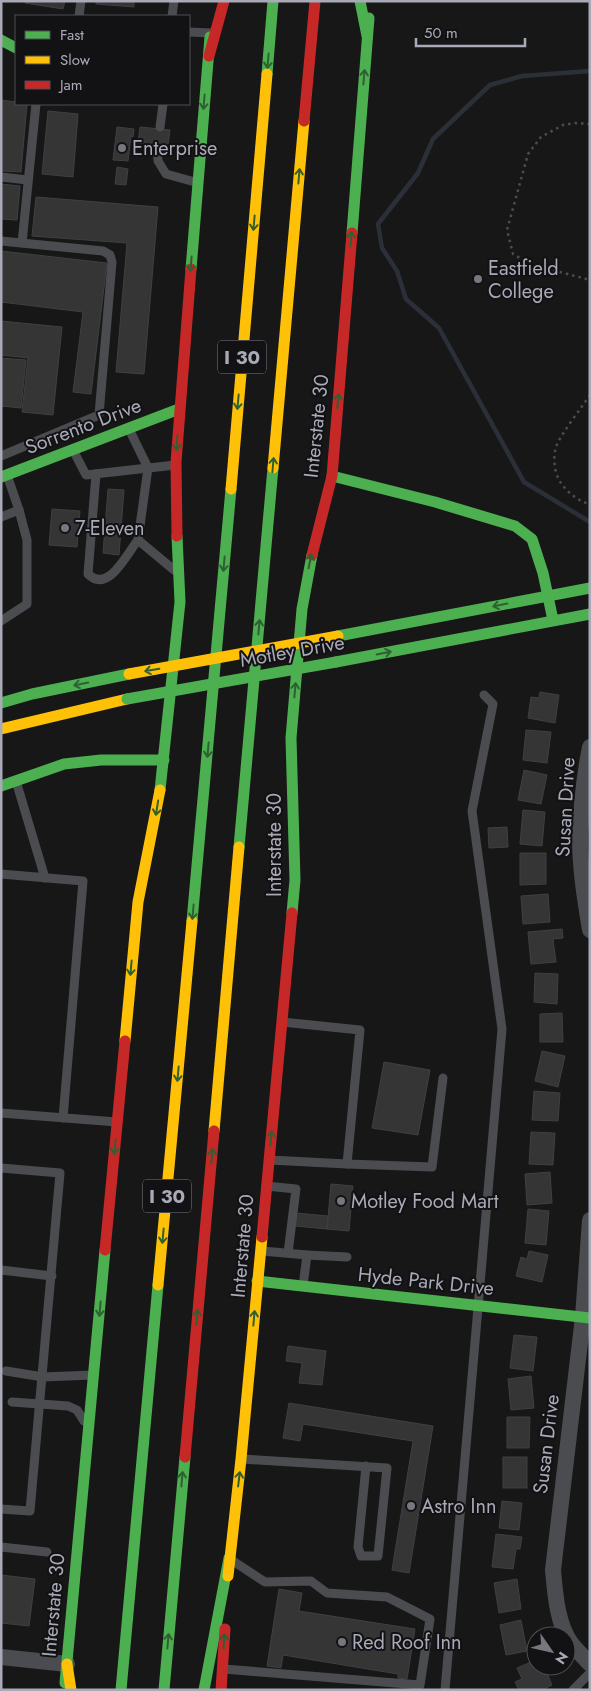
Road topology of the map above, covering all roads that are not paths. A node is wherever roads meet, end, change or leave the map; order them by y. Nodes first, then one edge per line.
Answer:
1 (81, 1) edge
2 (174, 1) edge
3 (214, 1) edge
4 (224, 1) edge
5 (273, 1) edge
6 (315, 1) edge
7 (360, 1) edge
8 (371, 1) edge
9 (79, 15) edge
10 (172, 15) edge
11 (190, 32) edge
12 (211, 33) junction
13 (367, 36) junction
14 (1, 40) edge
15 (15, 47) edge
16 (209, 56) junction
17 (36, 105) edge
18 (163, 105) edge
19 (160, 127) dead end
20 (157, 147) dead end
21 (1, 177) edge
22 (28, 180) junction
23 (197, 183) junction
24 (1, 241) edge
25 (22, 243) junction
26 (179, 410) junction
27 (104, 426) junction
28 (128, 429) junction
29 (73, 450) junction
30 (176, 465) junction
31 (6, 466) edge
32 (148, 468) junction
33 (96, 474) junction
34 (332, 476) junction
35 (19, 510) junction
36 (1, 517) edge
37 (138, 540) junction
38 (178, 574) junction
39 (590, 588) edge
40 (548, 595) junction
41 (590, 614) edge
42 (553, 620) junction
43 (1, 621) edge
44 (484, 695) dead end
45 (1, 702) edge
46 (1, 729) edge
47 (590, 747) edge
48 (164, 760) junction
49 (16, 781) junction
50 (1, 786) edge
51 (1, 874) edge
52 (45, 878) junction
53 (590, 930) edge
54 (282, 1022) junction
55 (443, 1078) dead end
56 (1, 1113) edge
57 (63, 1118) junction
58 (117, 1122) junction
59 (269, 1160) junction
60 (348, 1164) junction
61 (1, 1168) edge
62 (266, 1186) junction
63 (590, 1220) edge
64 (260, 1251) junction
65 (288, 1253) junction
66 (307, 1255) junction
67 (347, 1257) dead end
68 (1, 1270) edge
69 (52, 1276) junction
70 (257, 1281) junction
71 (303, 1286) junction
72 (478, 1305) junction
73 (586, 1317) edge
74 (6, 1371) dead end
75 (94, 1375) junction
76 (43, 1377) junction
77 (12, 1402) dead end
78 (40, 1404) junction
79 (88, 1430) junction
80 (241, 1459) junction
81 (366, 1466) junction
82 (1, 1510) edge
83 (1, 1547) edge
84 (47, 1552) dead end
85 (229, 1558) junction
86 (1, 1658) edge
87 (67, 1664) junction
88 (590, 1664) edge
89 (223, 1669) junction
90 (590, 1673) edge
91 (65, 1690) edge
92 (71, 1690) edge
93 (121, 1690) edge
94 (164, 1690) edge
95 (204, 1690) edge
96 (221, 1690) edge
97 (445, 1690) edge
98 (573, 1690) edge

1 - 9 lane
2 - 10 lane
3 - 12 main road, Interstate 30
4 - 16 main road
5 -> 93 main road, I 30
94 -> 6 main road, I 30
7 - 13 main road
8 - 13 main road, Interstate 30
11 - 12 lane
12 - 16 main road, Interstate 30
34 -> 13 main road, Interstate 30
14 - 15 main road
16 -> 23 main road, Interstate 30
17 - 22 lane
18 - 19 lane
20 - 23 lane
21 - 22 lane
22 - 25 lane
23 -> 26 main road, Interstate 30
24 - 25 lane
25 - 27 lane
26 - 28 main road, Sorrento Drive
26 -> 30 main road, Interstate 30
27 - 28 main road, Sorrento Drive
27 - 29 main road, Sorrento Drive
27 - 31 lane
28 - 32 lane
29 - 31 main road, Sorrento Drive
29 - 33 lane
30 - 32 lane
30 - 38 main road, Interstate 30
31 - 35 lane
32 - 33 lane
32 - 37 lane
33 - 37 lane
34 - 40 main road
54 -> 34 main road, Interstate 30
35 - 36 lane
35 - 43 lane
37 - 38 lane
38 - 48 main road, Interstate 30
39 - 40 main road, Motley Drive
40 - 42 main road
40 -> 45 main road, Motley Drive, bridge
41 - 42 main road, Motley Drive
46 -> 42 main road, Motley Drive, bridge
44 - 72 lane
47 - 53 street, Susan Drive
48 - 49 main road
48 -> 58 main road, Interstate 30
49 - 50 main road
49 - 52 lane
51 - 52 lane
52 - 57 lane
59 -> 54 main road, Interstate 30
54 - 60 lane
55 - 60 lane
56 - 57 lane
57 - 58 lane
58 -> 75 main road, Interstate 30
59 - 60 lane
59 - 62 main road, Interstate 30
61 - 69 lane
62 - 64 main road, Interstate 30
62 - 65 lane
63 - 73 street, Susan Drive
64 - 65 lane
64 - 70 main road, Interstate 30
65 - 66 lane
66 - 67 lane
66 - 71 lane
68 - 69 lane
69 - 76 lane
70 - 71 main road, Hyde Park Drive
80 -> 70 main road, Interstate 30
71 - 72 main road, Hyde Park Drive
72 - 73 main road, Hyde Park Drive
72 - 97 lane
73 - 88 street, Susan Drive
74 - 76 lane
75 - 76 lane
75 - 79 main road, Interstate 30
76 - 78 lane
77 - 78 lane
78 - 79 lane
78 - 82 lane
79 - 87 main road, Interstate 30
80 - 81 lane
85 -> 80 main road, Interstate 30
81 - 81 lane
83 - 84 lane
89 -> 85 main road, Interstate 30
85 - 89 lane
85 - 95 main road
86 - 87 street
87 - 91 main road, Interstate 30
87 - 92 main road
89 - 96 main road, Interstate 30
90 - 98 lane

